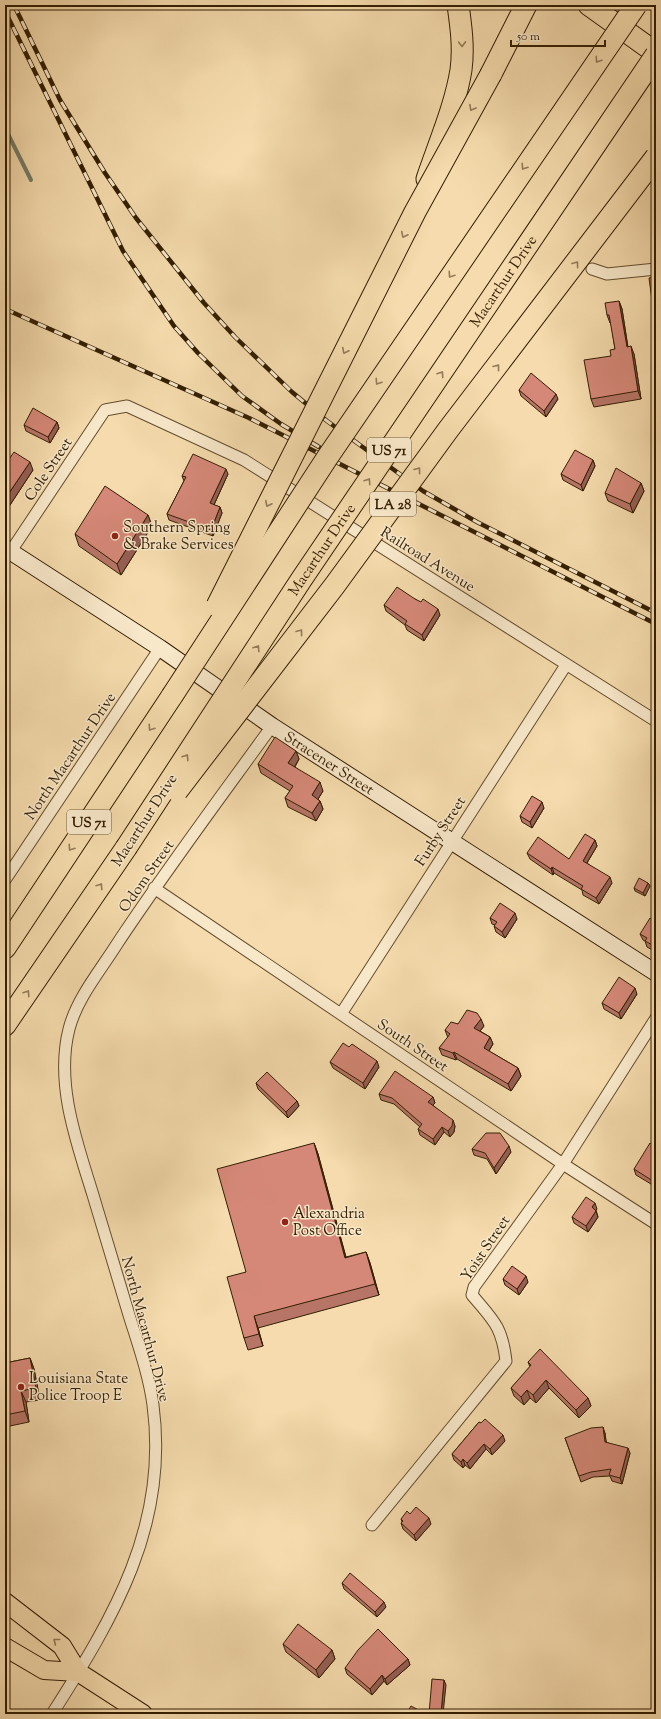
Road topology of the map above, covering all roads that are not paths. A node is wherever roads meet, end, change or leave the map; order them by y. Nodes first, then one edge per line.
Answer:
1 (458, 5) edge
2 (526, 5) edge
3 (589, 5) edge
4 (636, 5) edge
5 (656, 54) edge
6 (656, 157) edge
7 (415, 212) junction
8 (656, 269) edge
9 (592, 270) dead end
10 (114, 407) joint
11 (8, 550) edge
12 (160, 648) junction
13 (566, 665) junction
14 (172, 696) junction
15 (656, 721) edge
16 (272, 726) junction
17 (451, 842) junction
18 (126, 848) junction
19 (5, 880) edge
20 (154, 888) junction
21 (5, 948) edge
22 (656, 973) edge
23 (341, 1014) junction
24 (656, 1018) edge
25 (5, 1025) edge
26 (66, 1053) joint
27 (563, 1164) junction
28 (656, 1224) edge
29 (372, 1525) dead end
30 (5, 1602) edge
31 (5, 1647) edge
32 (78, 1672) junction
33 (52, 1714) edge
34 (143, 1714) edge

1 -> 7 highway, bridge
2 -> 7 highway, bridge
3 - 5 highway
4 -> 14 highway, US 71, bridge
18 -> 5 highway, Macarthur Drive / US 71, bridge
18 -> 6 highway, LA 28, bridge
7 -> 14 highway, bridge
8 - 9 street
10 - 11 street, Cole Street
10 - 13 street, Railroad Avenue
11 - 12 street, Stracener Street
12 - 16 street, Stracener Street
12 - 19 street, North Macarthur Drive
13 - 15 street, Railroad Avenue
13 - 17 street, Furby Street
14 -> 21 highway, US 71
16 - 17 street, Stracener Street
16 - 20 street, Odom Street
17 - 22 street, Stracener Street
17 - 23 street, Furby Street
25 -> 18 highway, Macarthur Drive / US 71
20 - 23 street, South Street
20 - 26 street, Odom Street
23 - 27 street, South Street
24 - 27 street, Yoist Street
26 - 32 street, North Macarthur Drive
27 - 28 street, South Street
27 - 29 street, Yoist Street
32 -> 30 main road
31 - 32 main road
32 - 33 street, North Macarthur Drive
32 - 34 main road

